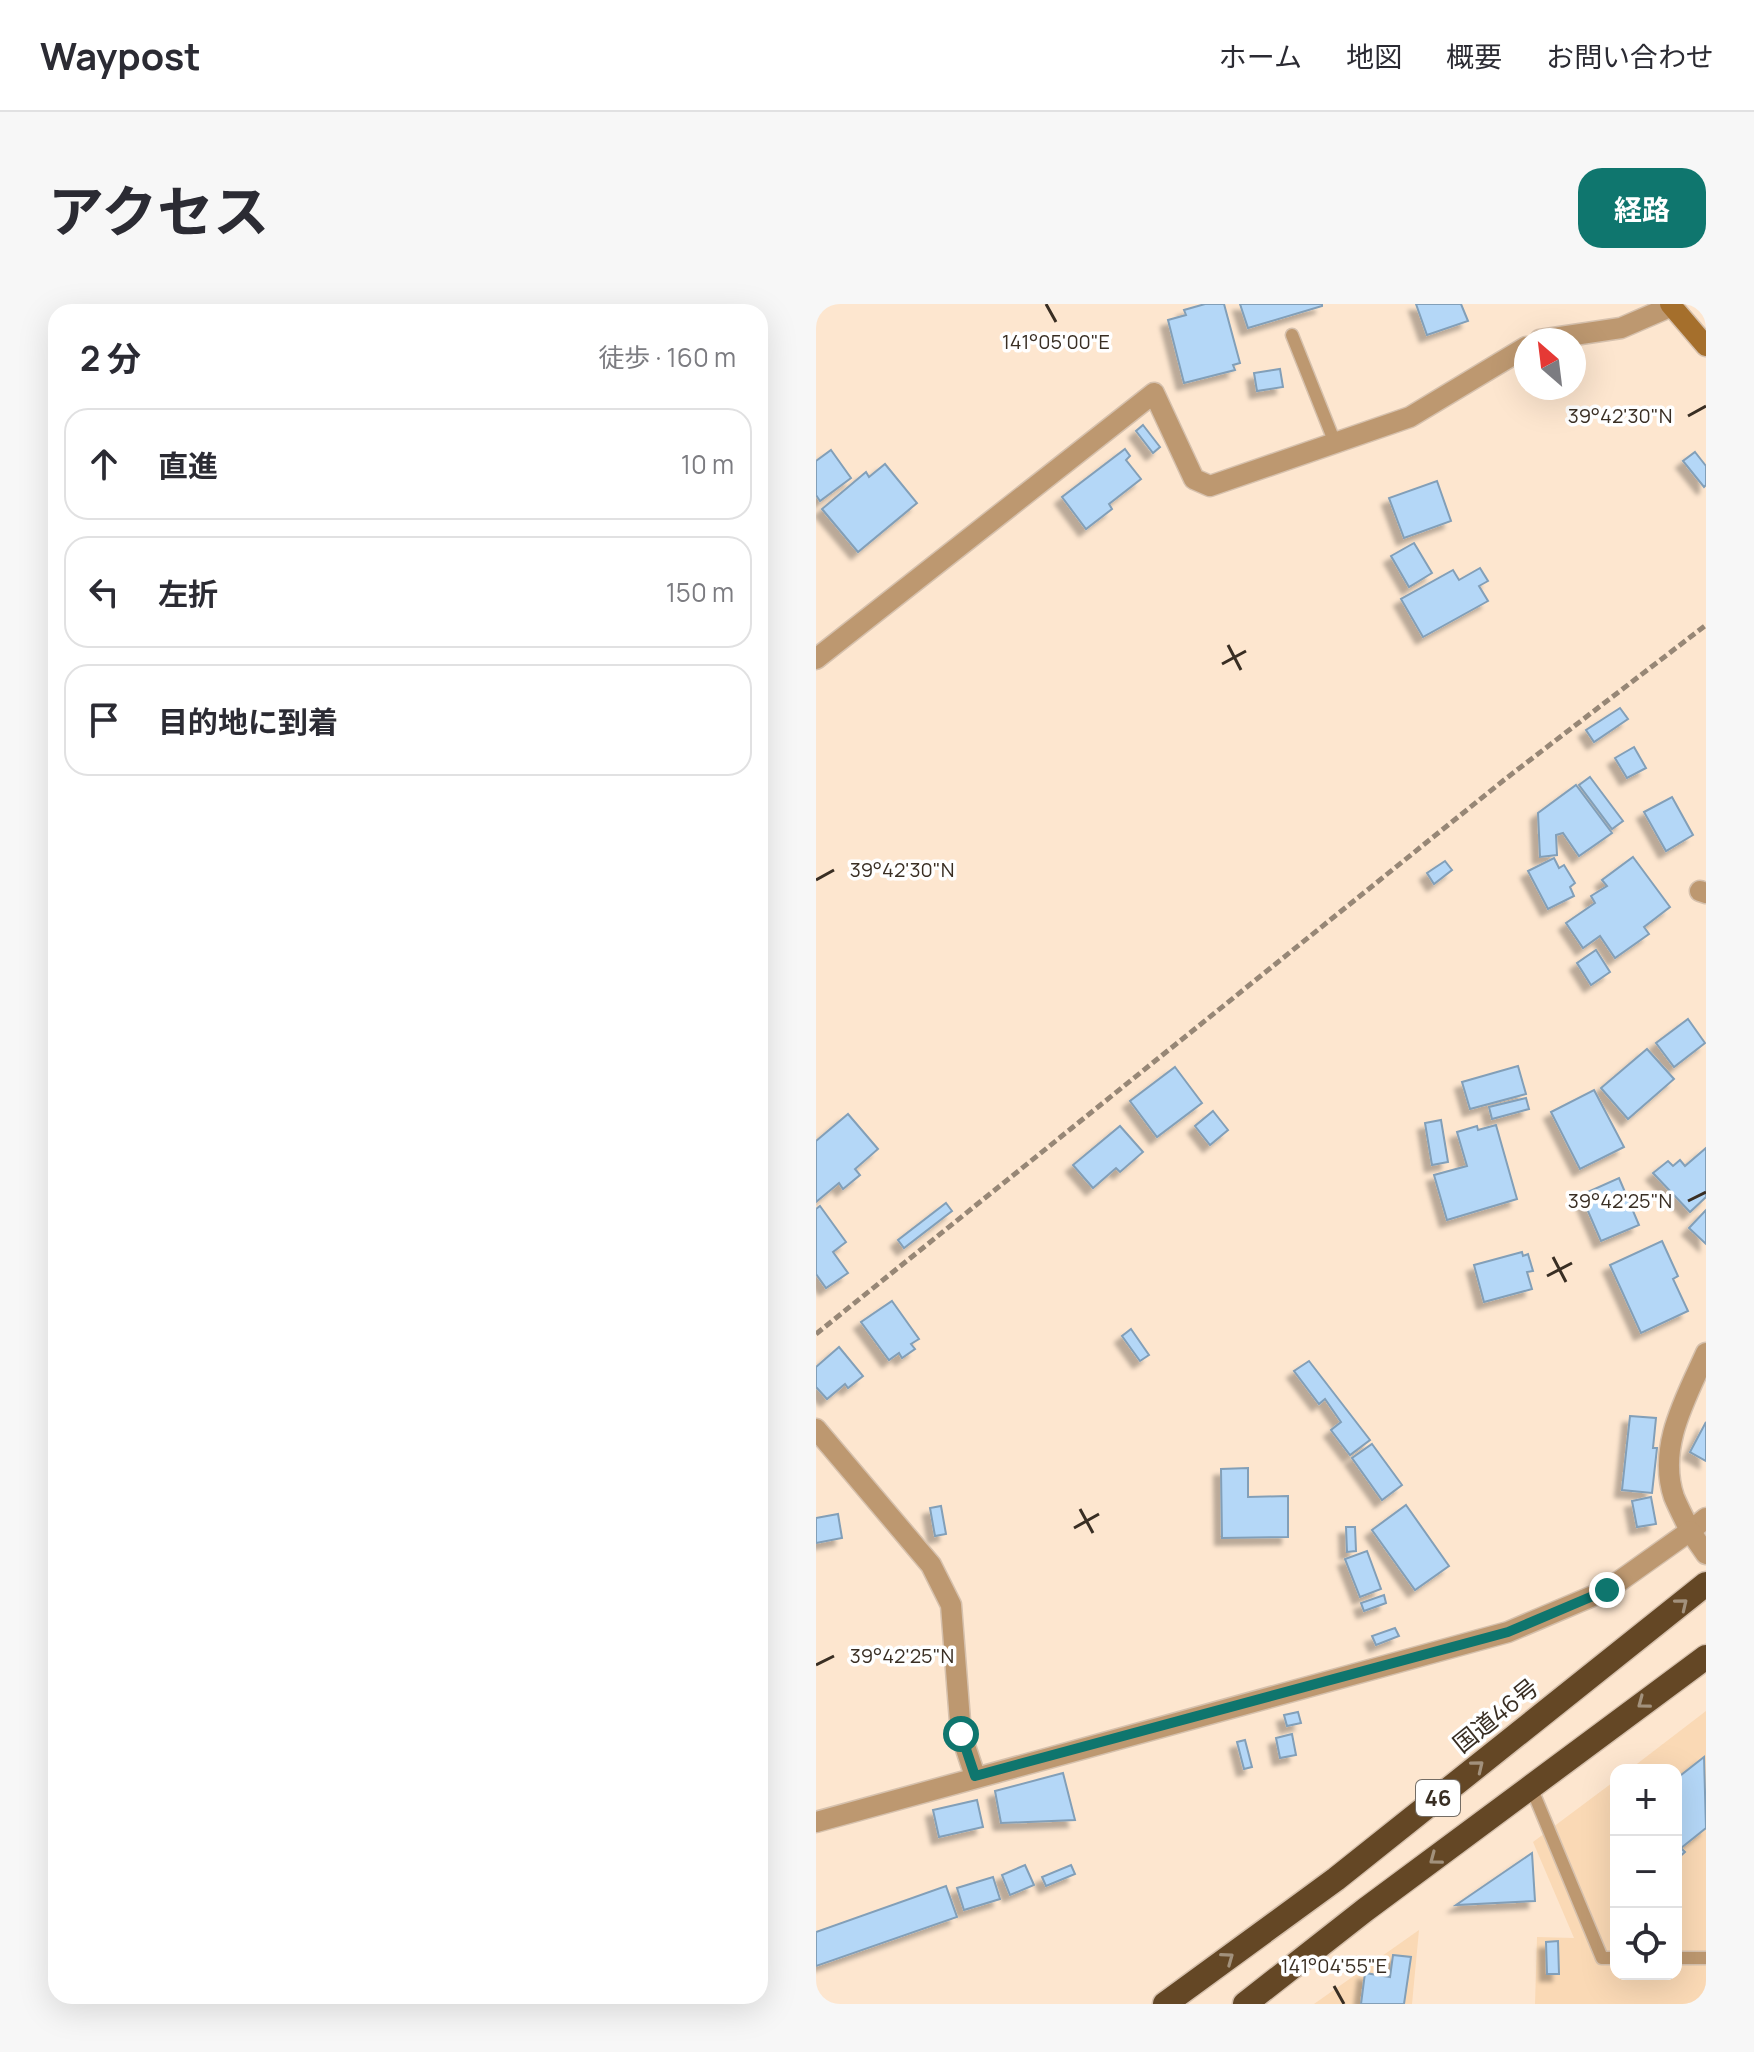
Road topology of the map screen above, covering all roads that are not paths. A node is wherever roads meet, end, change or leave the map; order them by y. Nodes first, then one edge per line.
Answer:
1 (1671, 305) edge
2 (1586, 333) edge
3 (1292, 335) dead end
4 (1706, 346) edge
5 (1514, 354) edge
6 (1335, 443) junction
7 (816, 659) edge
8 (1706, 1353) edge
9 (816, 1429) edge
10 (1698, 1525) edge
11 (1706, 1554) edge
12 (1706, 1584) edge
13 (1706, 1657) edge
14 (975, 1776) junction
15 (1531, 1787) junction
16 (816, 1822) edge
17 (1610, 1958) edge
18 (1682, 1958) edge
19 (1706, 1958) edge
20 (1165, 2004) edge
21 (1245, 2004) edge

1 - 2 street
1 - 4 street
3 - 6 lane
5 - 6 street
6 - 7 street
8 - 10 street
9 - 14 street
10 - 11 street
10 - 14 street
20 -> 12 highway, 国道46号 / 46
13 -> 15 highway, 46
14 - 16 street
15 - 17 lane
15 -> 21 highway, 46
18 - 19 lane

